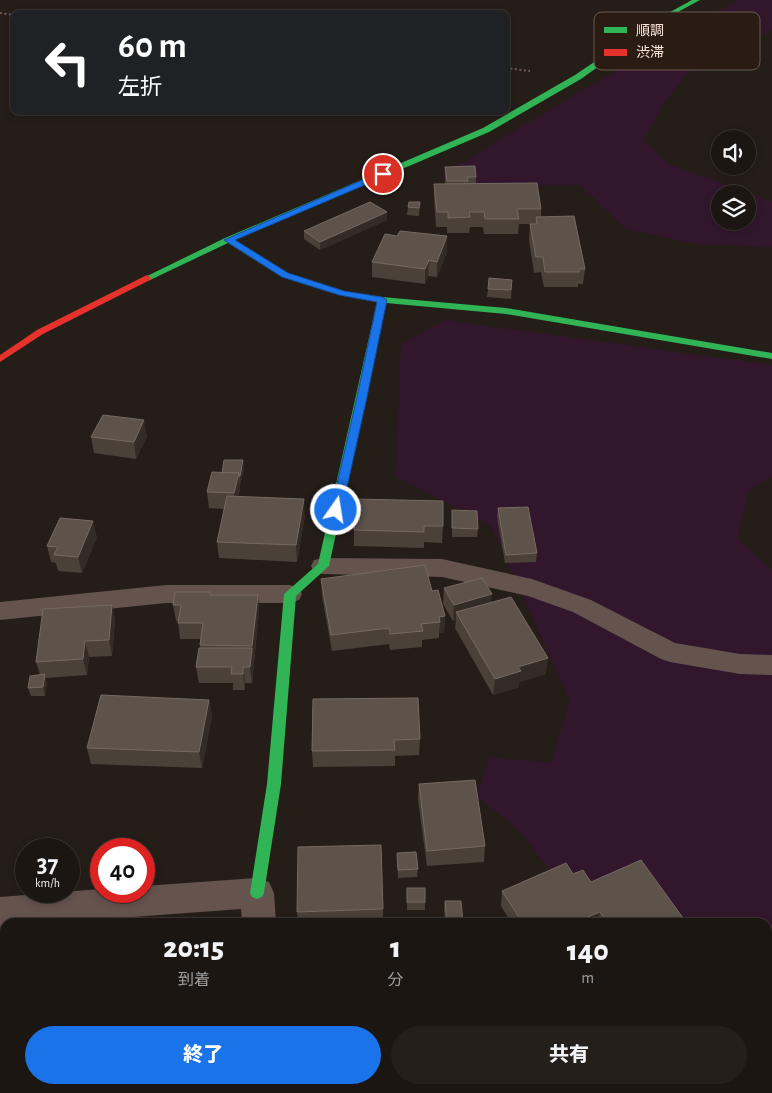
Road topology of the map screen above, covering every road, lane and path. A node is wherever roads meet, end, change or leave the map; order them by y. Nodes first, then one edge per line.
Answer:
1 (697, 0) edge
2 (674, 12) edge
3 (594, 65) edge
4 (228, 240) junction
5 (382, 300) junction
6 (772, 356) edge
7 (0, 359) edge
8 (323, 566) junction
9 (290, 594) junction
10 (0, 611) edge
11 (772, 665) edge
12 (258, 908) edge
13 (0, 912) edge

1 - 2 street
3 - 4 street
4 - 5 street
4 - 7 street
5 - 6 street
5 - 8 street
8 - 9 street
8 - 11 lane
9 - 10 lane
9 - 12 street
12 - 13 street

